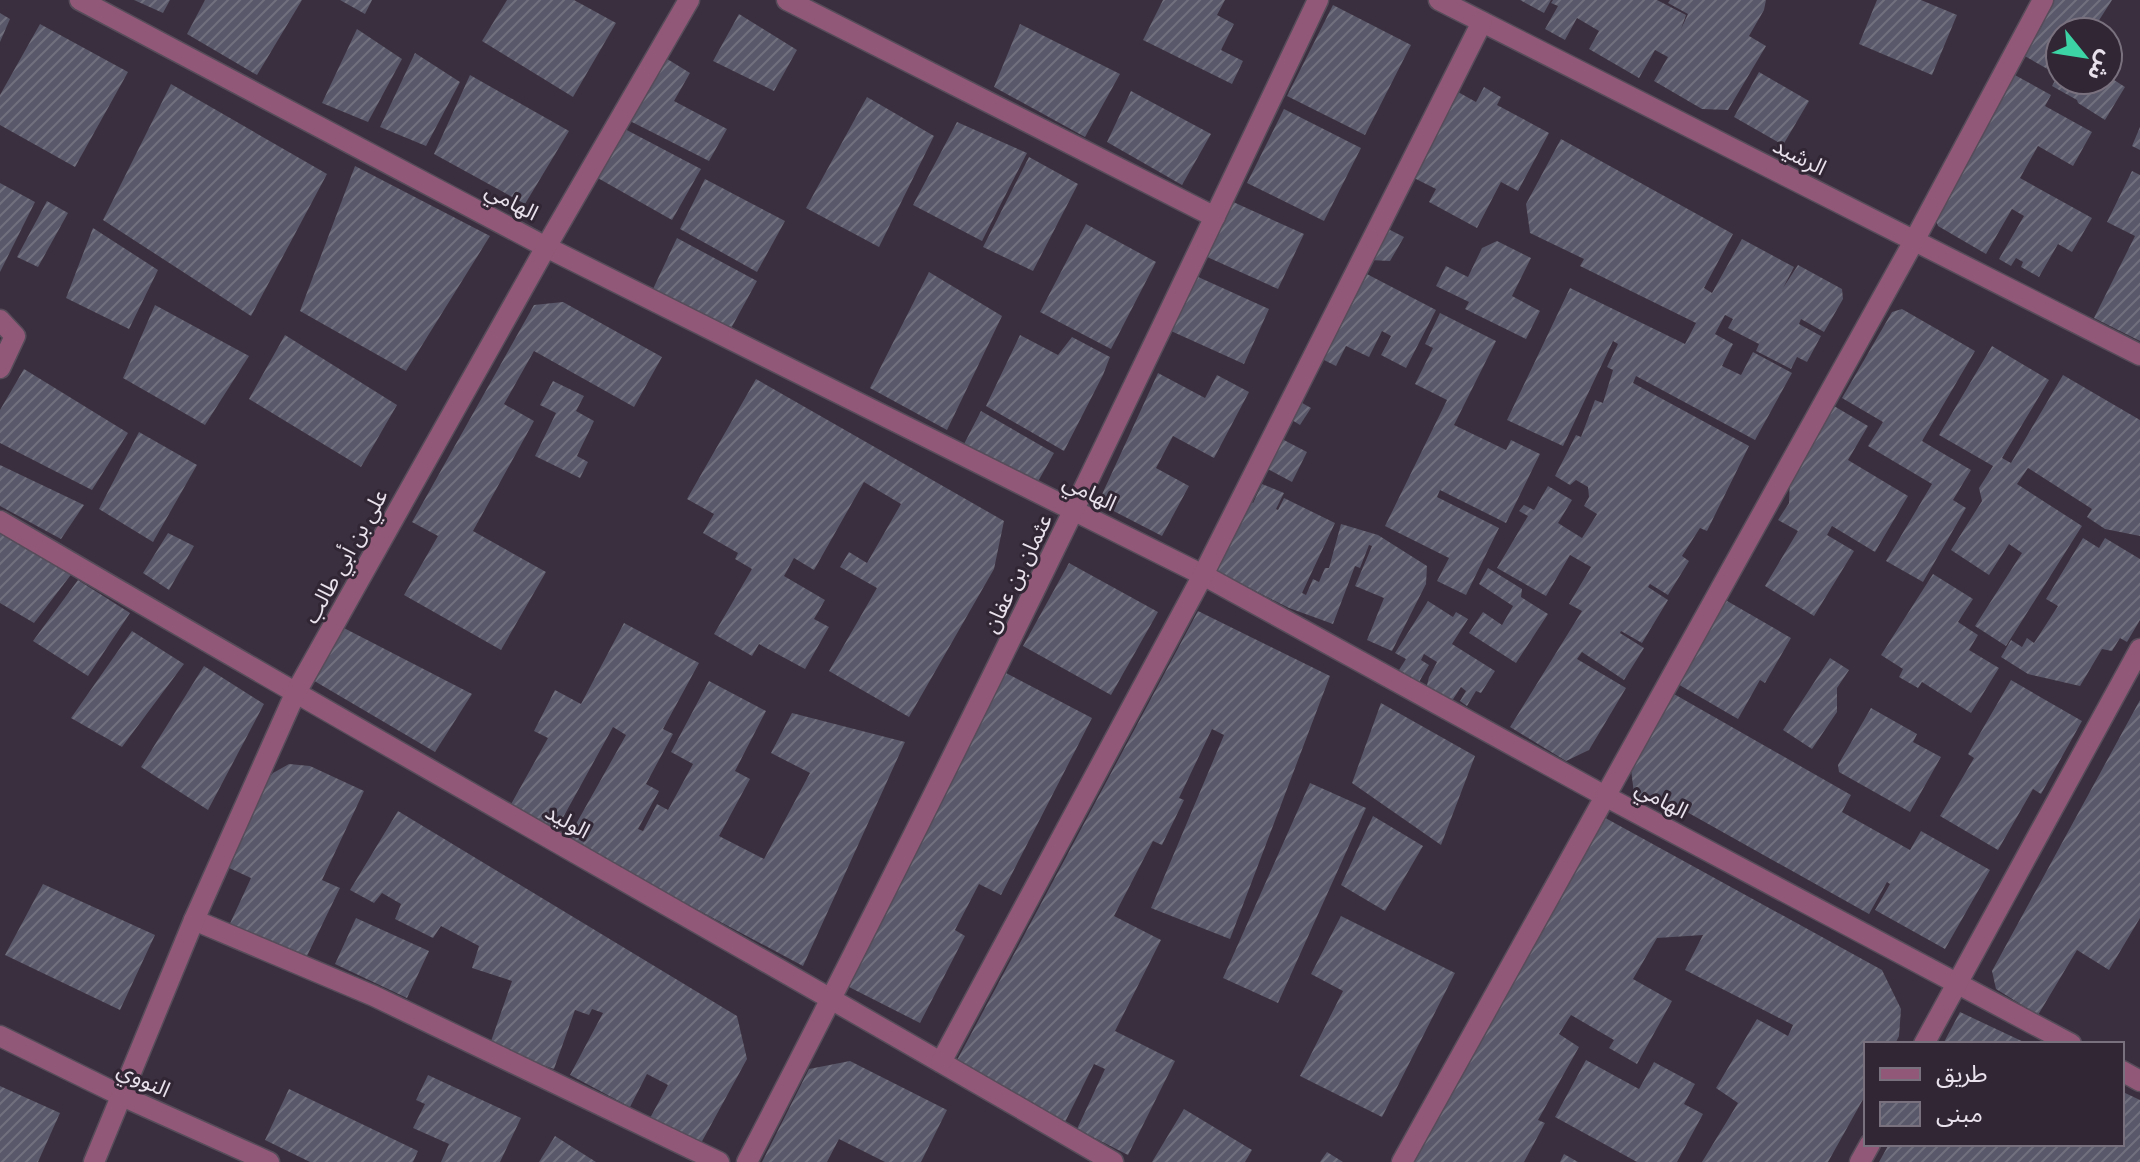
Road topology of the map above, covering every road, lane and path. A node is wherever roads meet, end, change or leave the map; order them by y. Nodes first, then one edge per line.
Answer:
1 (80, 0) edge
2 (689, 0) edge
3 (787, 0) edge
4 (1318, 0) edge
5 (1439, 0) edge
6 (2043, 0) edge
7 (107, 6) edge
8 (1482, 22) junction
9 (1215, 217) junction
10 (1914, 241) junction
11 (546, 247) junction
12 (0, 320) edge
13 (2140, 355) edge
14 (0, 368) edge
15 (1074, 511) junction
16 (0, 521) edge
17 (1203, 575) junction
18 (2140, 649) edge
19 (295, 694) junction
20 (1605, 796) junction
21 (194, 920) junction
22 (1956, 983) junction
23 (832, 998) junction
24 (0, 1036) edge
25 (1925, 1042) edge
26 (2067, 1042) edge
27 (941, 1062) junction
28 (122, 1096) junction
29 (94, 1162) edge
30 (269, 1162) edge
31 (719, 1162) edge
32 (747, 1162) edge
33 (1113, 1162) edge
34 (1402, 1162) edge

1 - 7 street, الهامي
2 - 11 street, علي بن أبي طالب
3 - 9 street
4 - 9 street, عثمان بن عفان
5 - 8 street, الرشيد
6 - 10 street
7 - 11 street, الهامي
8 - 10 street, الرشيد
8 - 17 street
9 - 15 street, عثمان بن عفان
10 - 13 street, الرشيد
10 - 20 street
11 - 15 street, الهامي
11 - 19 street, علي بن أبي طالب
12 - 14 street
15 - 17 street, الهامي
15 - 23 street, عثمان بن عفان
16 - 19 street, الوليد
17 - 20 street, الهامي
17 - 27 street
18 - 22 street
19 - 21 street, علي بن أبي طالب
19 - 23 street, الوليد
20 - 22 street, الهامي
20 - 34 street
21 - 28 street, علي بن أبي طالب
21 - 31 street
22 - 25 street
22 - 26 street, الهامي
23 - 27 street, الوليد
23 - 32 street, عثمان بن عفان
24 - 28 street, النووي
27 - 33 street, الوليد
28 - 29 street, علي بن أبي طالب
28 - 30 street, النووي

